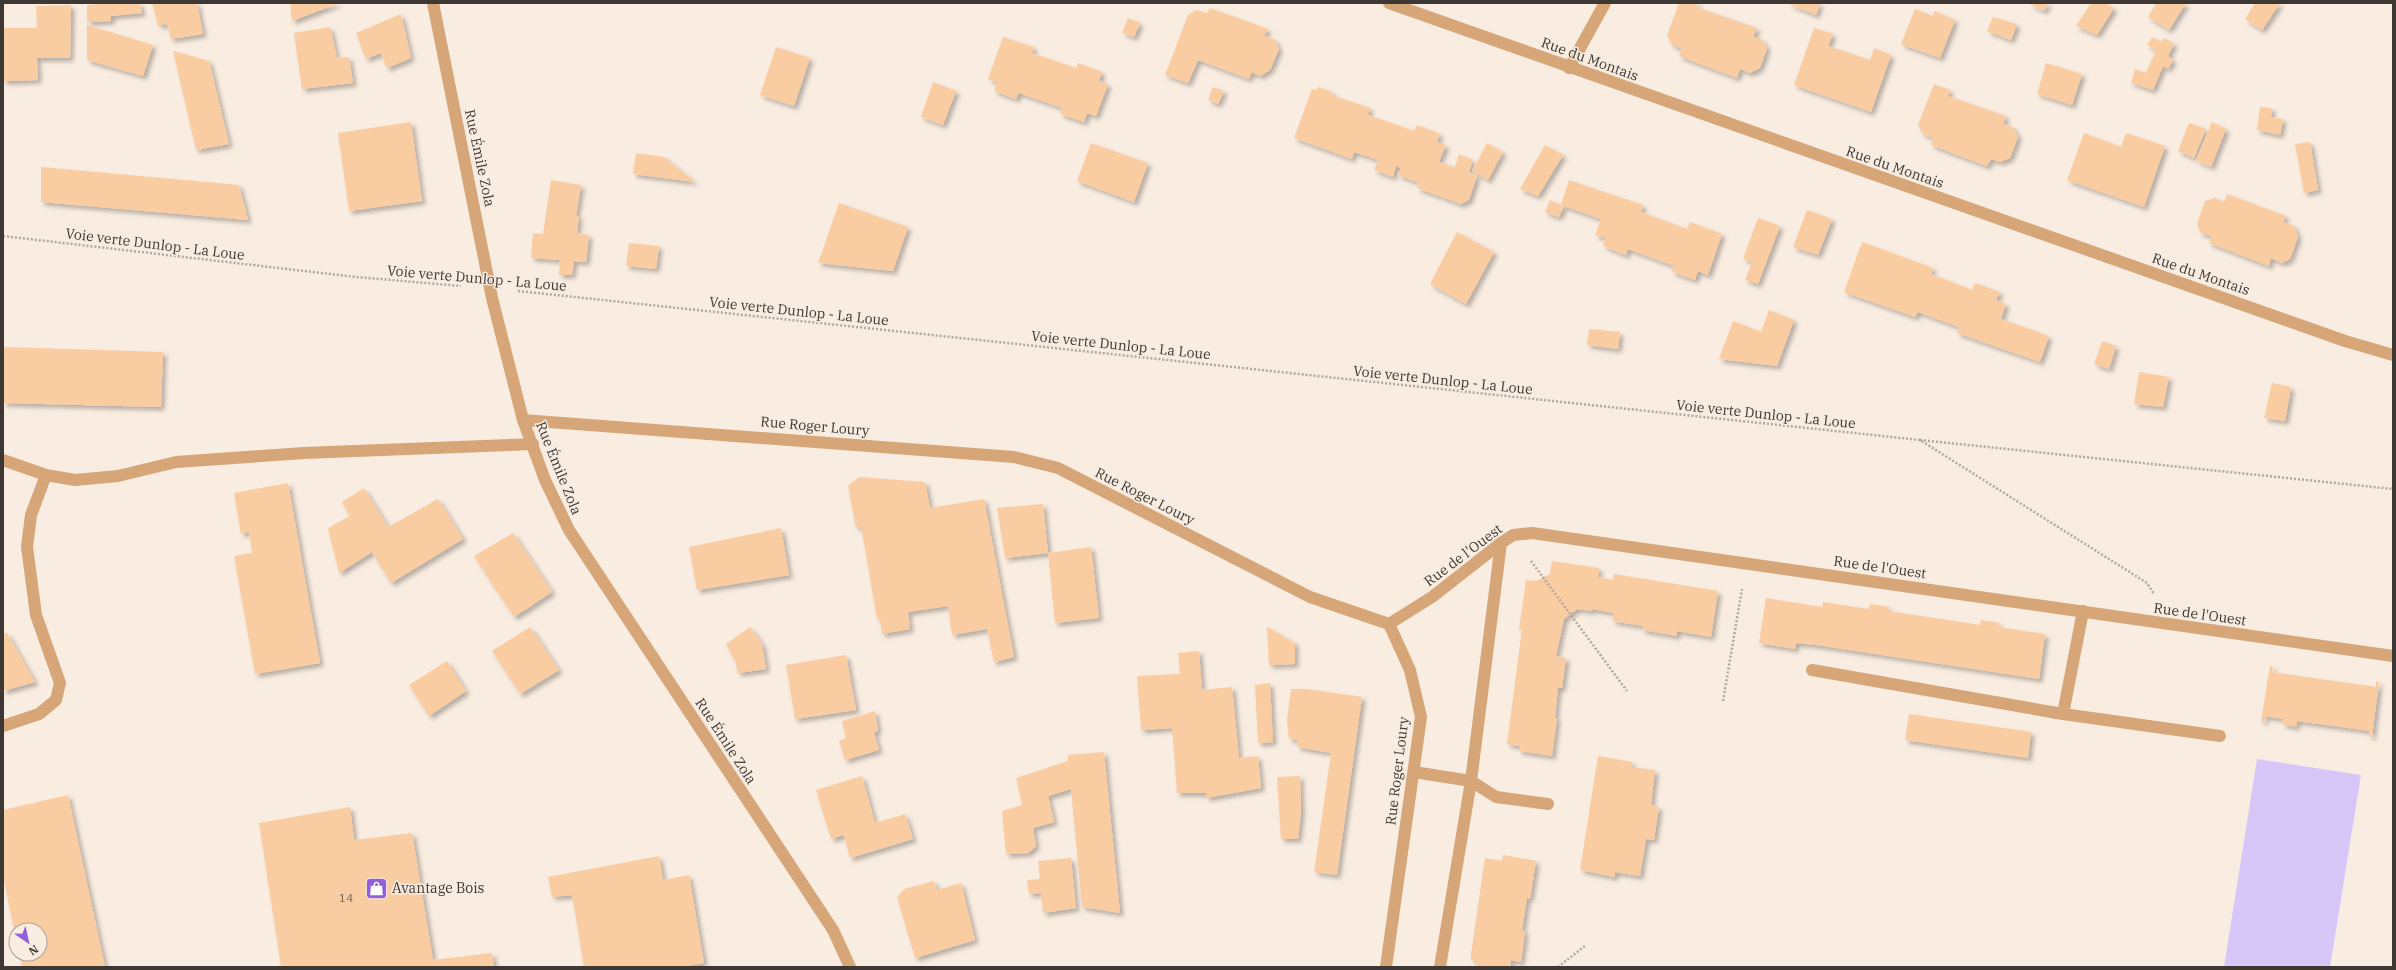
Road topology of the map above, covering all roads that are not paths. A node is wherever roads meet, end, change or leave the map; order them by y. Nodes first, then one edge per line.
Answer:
1 (433, 3) edge
2 (1389, 3) edge
3 (1605, 3) edge
4 (1569, 68) junction
5 (2393, 355) edge
6 (523, 420) junction
7 (533, 444) junction
8 (3, 460) edge
9 (46, 476) junction
10 (1501, 543) junction
11 (2082, 611) junction
12 (1389, 624) junction
13 (2393, 656) edge
14 (1812, 670) dead end
15 (2063, 714) junction
16 (3, 726) edge
17 (2220, 736) dead end
18 (1414, 772) junction
19 (1471, 781) junction
20 (1548, 804) dead end
21 (850, 967) edge
22 (1386, 967) edge
23 (1440, 967) edge

1 - 6 street, Rue Émile Zola
2 - 4 street, Rue du Montais
3 - 4 street
4 - 5 street, Rue du Montais
6 - 7 street, Rue Émile Zola
6 - 12 street, Rue Roger Loury
7 - 9 street
7 - 21 street, Rue Émile Zola
8 - 9 street
9 - 16 street
10 - 11 street, Rue de l'Ouest
10 - 12 street, Rue de l'Ouest
10 - 19 street
11 - 13 street, Rue de l'Ouest
11 - 15 street
12 - 18 street, Rue Roger Loury
14 - 15 street
15 - 17 street
18 - 19 street
18 - 22 street, Rue Roger Loury
19 - 20 street
19 - 23 street

